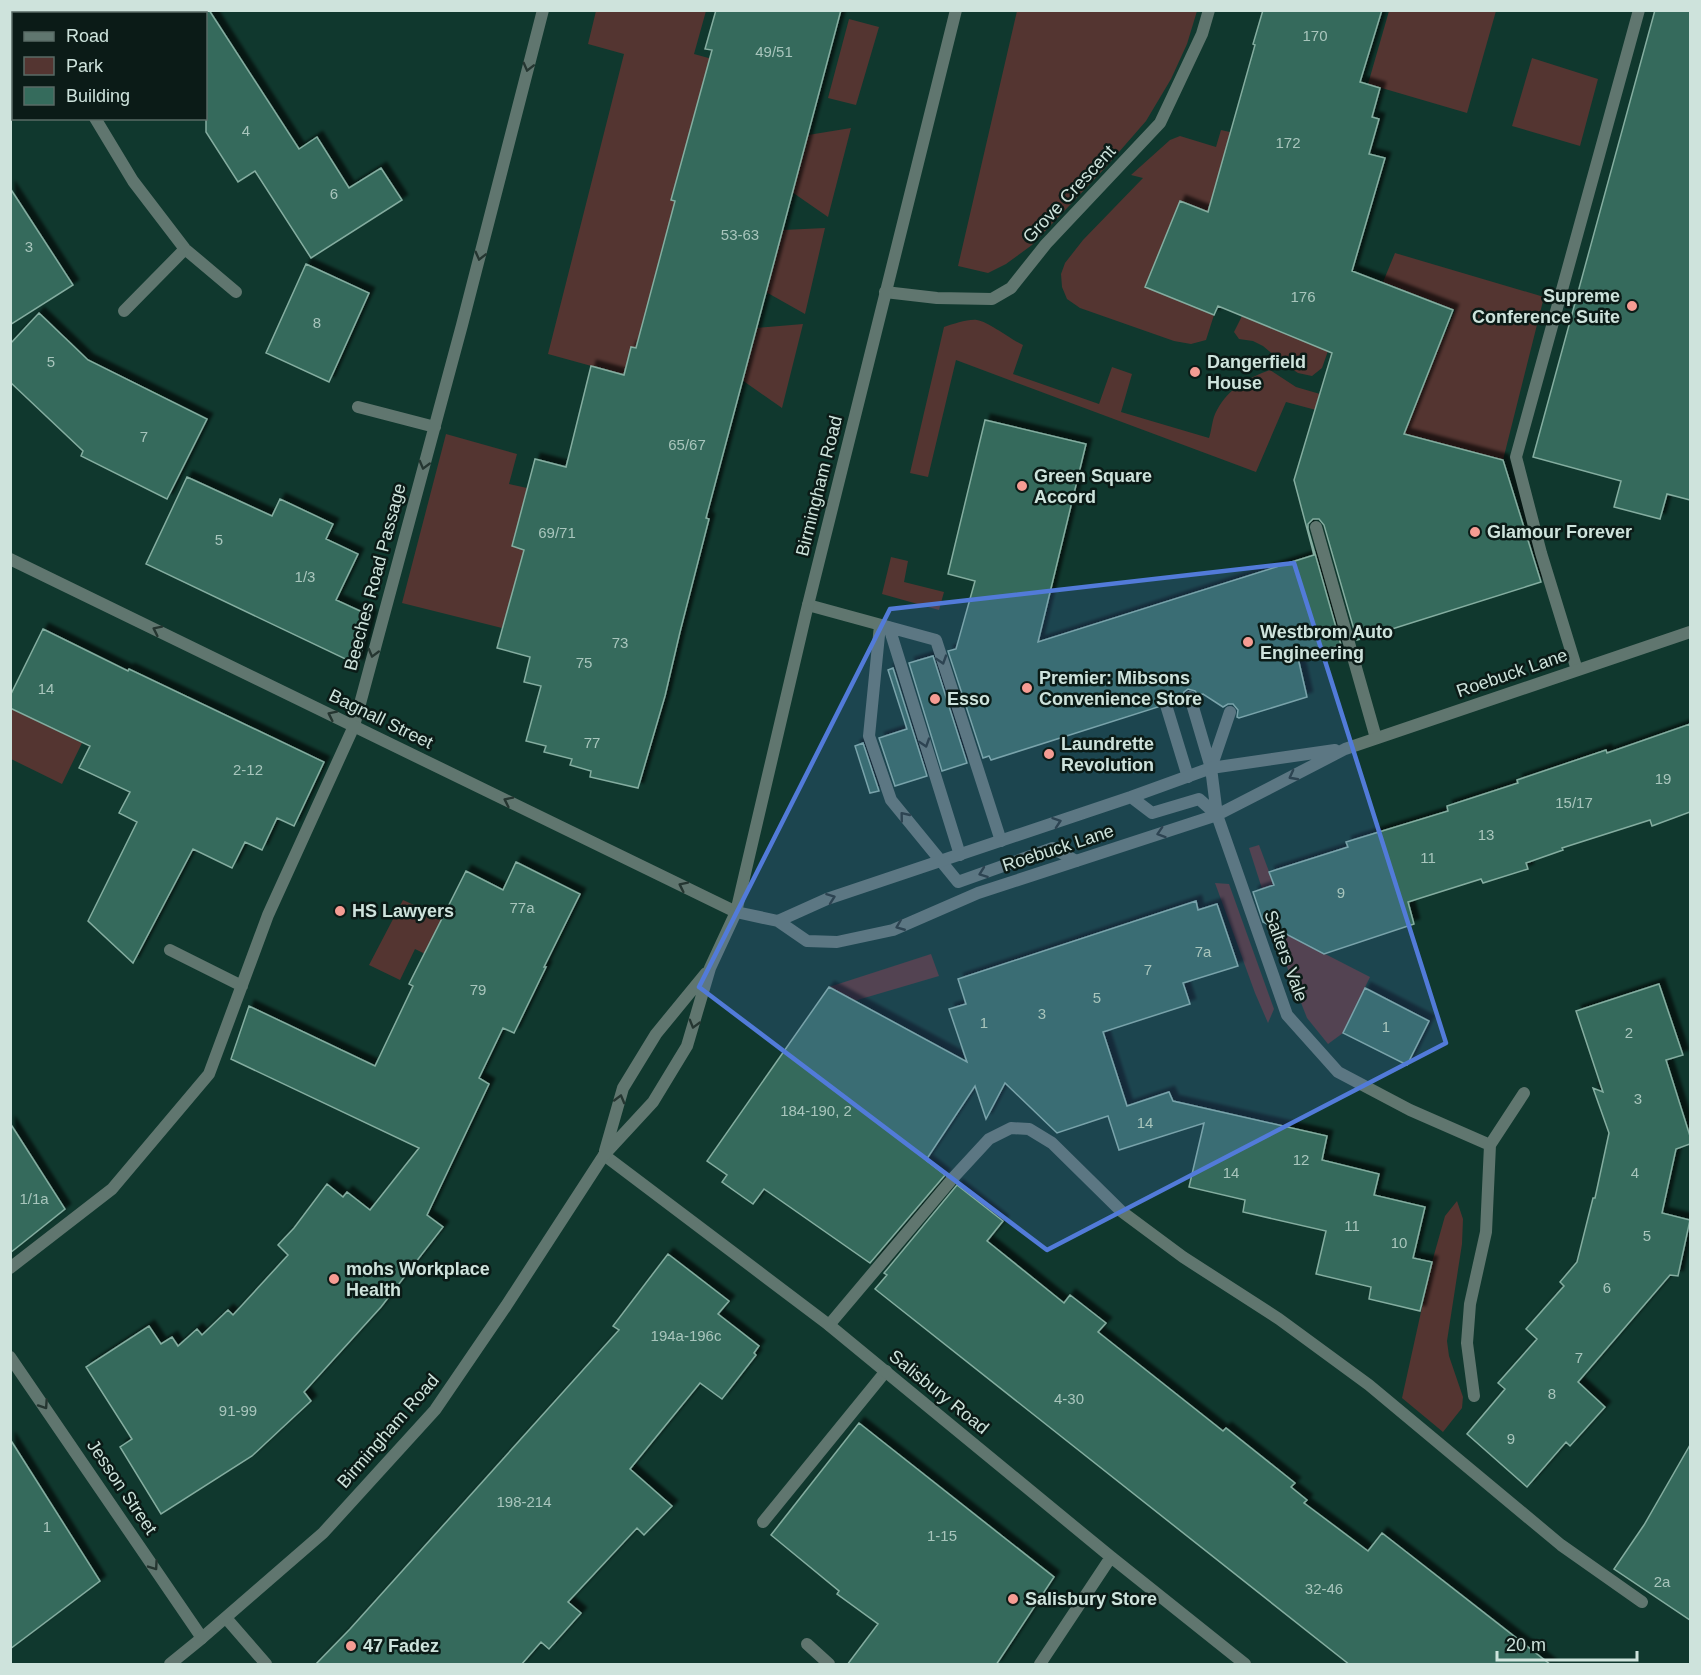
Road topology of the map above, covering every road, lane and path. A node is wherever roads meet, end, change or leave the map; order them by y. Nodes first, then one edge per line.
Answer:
1 (543, 10) edge
2 (956, 10) edge
3 (1209, 10) edge
4 (1639, 10) edge
5 (96, 120) edge
6 (185, 249) junction
7 (236, 292) dead end
8 (885, 292) junction
9 (124, 310) dead end
10 (358, 407) dead end
11 (435, 427) junction
12 (1316, 527) dead end
13 (10, 559) edge
14 (808, 605) junction
15 (884, 626) junction
16 (1690, 632) edge
17 (1577, 670) junction
18 (1190, 697) dead end
19 (1166, 705) dead end
20 (1230, 712) dead end
21 (354, 726) junction
22 (1376, 738) junction
23 (1345, 749) junction
24 (1211, 768) junction
25 (1188, 777) junction
26 (1131, 797) junction
27 (1217, 815) junction
28 (1001, 841) junction
29 (960, 855) junction
30 (1076, 861) junction
31 (941, 862) junction
32 (736, 912) junction
33 (778, 921) junction
34 (170, 950) dead end
35 (710, 968) junction
36 (242, 986) junction
37 (1524, 1093) dead end
38 (1490, 1145) junction
39 (604, 1155) junction
40 (10, 1268) edge
41 (829, 1324) junction
42 (10, 1357) edge
43 (886, 1371) junction
44 (1474, 1396) dead end
45 (763, 1522) dead end
46 (1111, 1557) junction
47 (1642, 1602) dead end
48 (226, 1618) junction
49 (202, 1638) junction
50 (807, 1644) dead end
51 (170, 1665) edge
52 (266, 1665) edge
53 (829, 1665) edge
54 (1040, 1665) edge
55 (1245, 1665) edge

1 -> 11 street, Beeches Road Passage
2 - 8 street, Birmingham Road
3 - 8 street, Grove Crescent
4 - 17 street
5 - 6 street
6 - 7 street
6 - 9 street
8 - 14 street, Birmingham Road
10 - 11 street
11 -> 21 street, Beeches Road Passage
12 - 22 street
21 -> 13 street, Bagnall Street
14 - 15 street
14 - 32 street, Birmingham Road
15 -> 28 street
15 -> 29 street
31 -> 15 street
16 - 17 street, Roebuck Lane
17 - 22 street, Roebuck Lane
18 - 24 street, Salters Vale
19 - 25 street
20 - 24 street
32 -> 21 street, Bagnall Street
21 - 36 street, Beeches Road Passage
22 - 23 street, Roebuck Lane
23 - 24 street, Roebuck Lane
23 -> 27 street, Roebuck Lane
24 - 25 street, Roebuck Lane
24 - 27 street, Salters Vale
25 - 26 street, Roebuck Lane
26 - 27 street
28 -> 26 street, Roebuck Lane
27 -> 30 street, Roebuck Lane
27 - 38 street, Salters Vale
28 - 29 street, Roebuck Lane
29 - 31 street, Roebuck Lane
30 -> 31 street
30 -> 33 street, Roebuck Lane
33 -> 31 street, Roebuck Lane
32 - 33 street, Roebuck Lane
32 - 35 street, Birmingham Road
34 - 36 street
39 -> 35 street, Birmingham Road
35 -> 39 street, Birmingham Road
36 - 40 street, Beeches Road Passage
37 - 38 street
38 - 44 street
39 - 41 street, Salisbury Road
39 - 48 street, Birmingham Road
41 - 43 street, Salisbury Road
41 - 47 street
42 -> 49 street, Jesson Street
43 - 45 street
43 - 46 street, Salisbury Road
46 - 54 street
46 - 55 street, Salisbury Road
48 - 49 street, Birmingham Road
48 - 52 street
49 - 51 street, Birmingham Road
50 - 53 street

